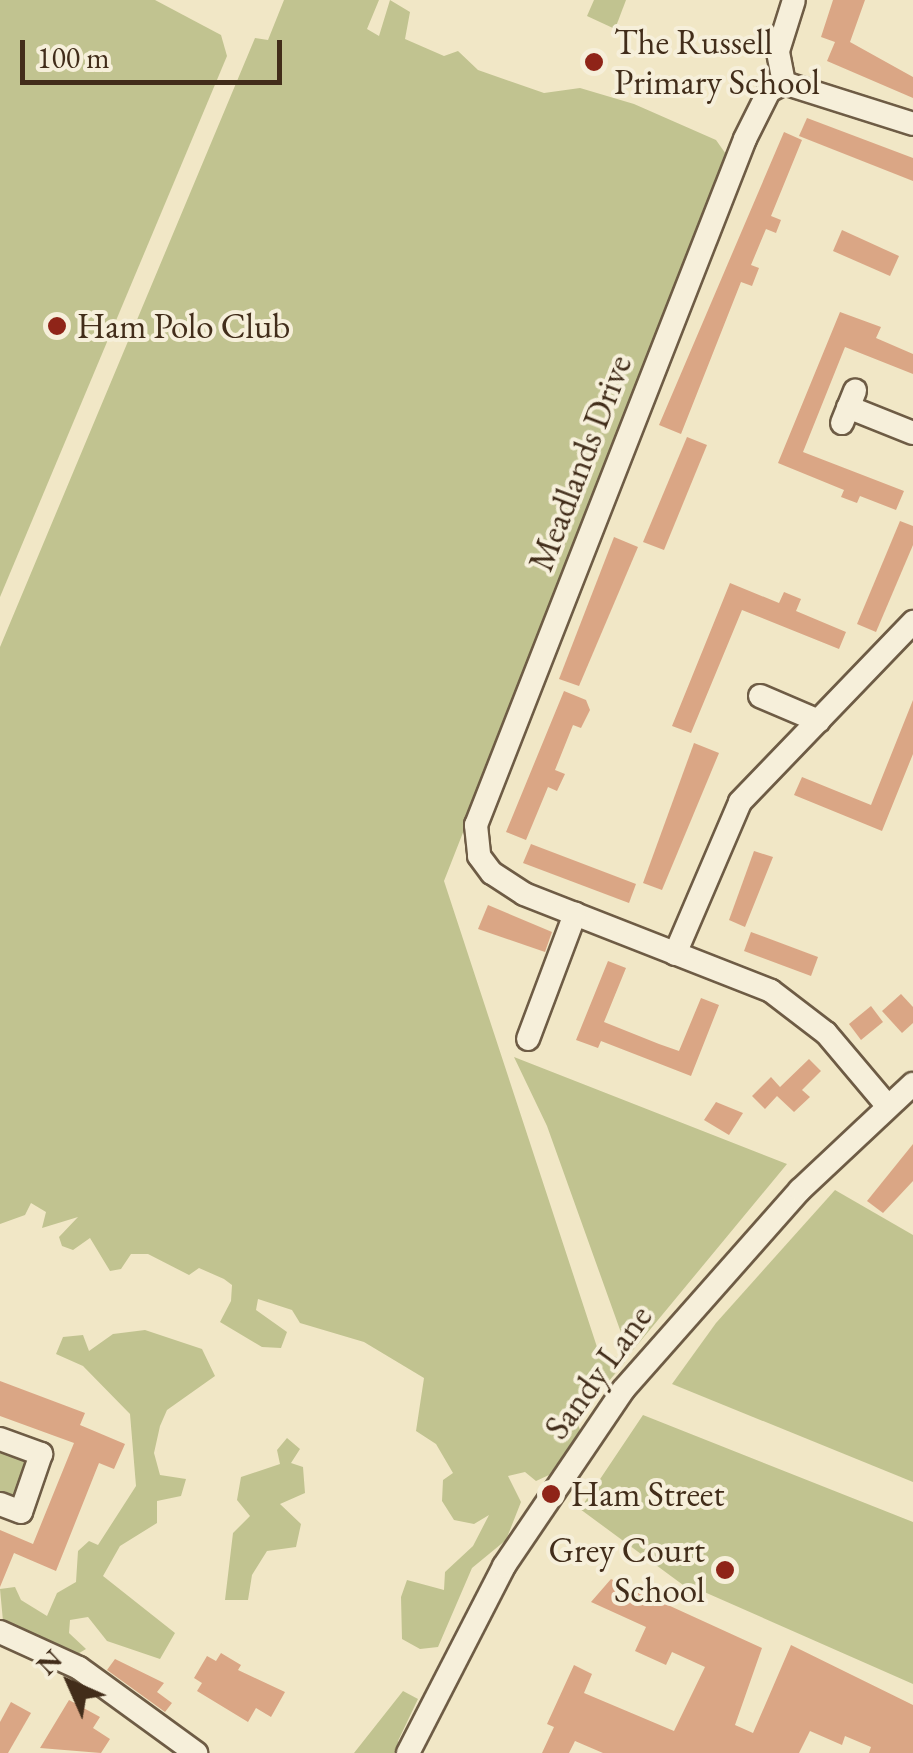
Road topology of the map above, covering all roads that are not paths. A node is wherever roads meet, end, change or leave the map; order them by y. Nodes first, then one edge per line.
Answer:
1 (794, 0) edge
2 (784, 83) junction
3 (913, 124) edge
4 (848, 407) dead end
5 (913, 434) edge
6 (913, 622) edge
7 (760, 696) dead end
8 (819, 722) junction
9 (575, 914) junction
10 (675, 954) junction
11 (528, 1039) dead end
12 (913, 1084) edge
13 (886, 1104) junction
14 (0, 1439) edge
15 (0, 1504) edge
16 (0, 1632) edge
17 (196, 1753) edge
18 (408, 1753) edge

1 - 2 street
2 - 3 street
2 - 9 street, Meadlands Drive
4 - 5 street
6 - 8 street
7 - 8 street
8 - 10 street
9 - 10 street, Meadlands Drive
9 - 11 street
10 - 13 street, Meadlands Drive
12 - 13 street, Sandy Lane
13 - 18 street, Sandy Lane
14 - 15 street
16 - 17 street

